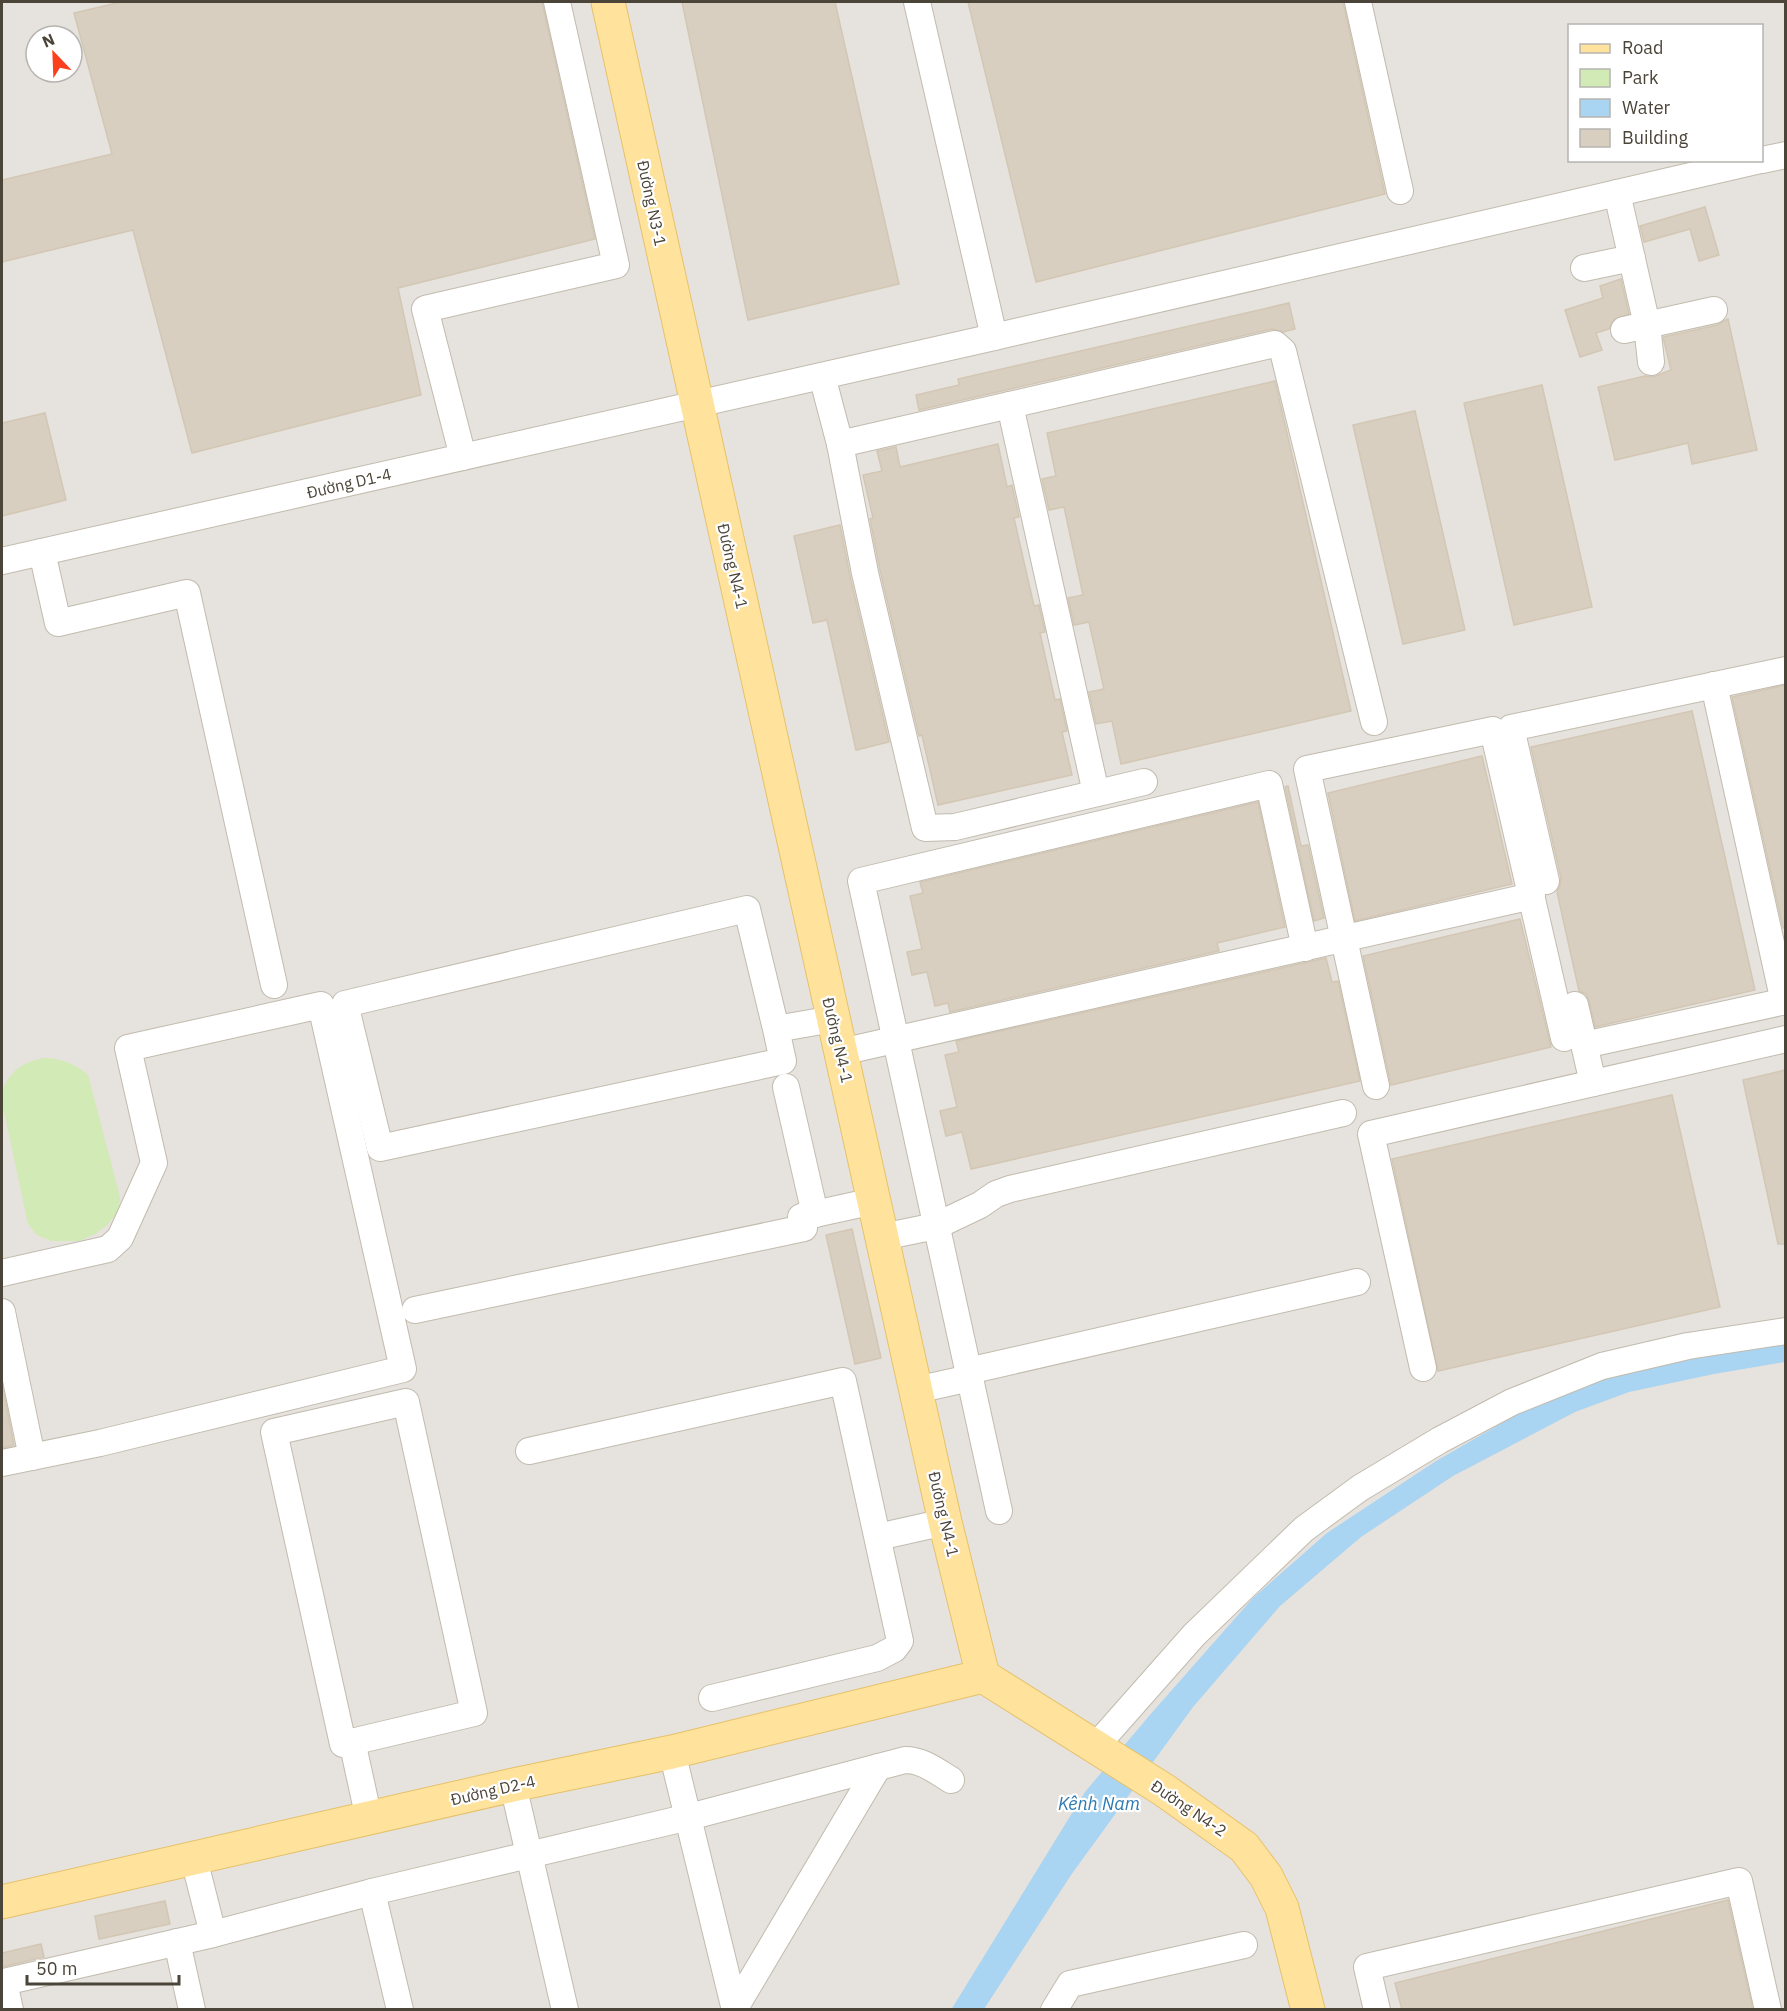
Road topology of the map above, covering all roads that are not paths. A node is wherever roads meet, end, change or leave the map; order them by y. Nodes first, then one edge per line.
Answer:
1 (557, 2) edge
2 (608, 2) edge
3 (917, 2) edge
4 (1358, 2) edge
5 (1785, 155) edge
6 (1763, 160) edge
7 (1752, 162) edge
8 (1400, 191) dead end
9 (1617, 193) junction
10 (1632, 258) junction
11 (1584, 268) dead end
12 (1714, 310) dead end
13 (1636, 327) junction
14 (994, 337) junction
15 (1651, 362) dead end
16 (822, 376) junction
17 (696, 404) junction
18 (1010, 405) junction
19 (840, 444) junction
20 (463, 457) junction
21 (42, 552) junction
22 (2, 561) edge
23 (1785, 670) edge
24 (1714, 685) junction
25 (1374, 722) dead end
26 (1143, 782) dead end
27 (1096, 793) junction
28 (1532, 897) junction
29 (1344, 939) junction
30 (1305, 948) junction
31 (274, 985) dead end
32 (1785, 1001) edge
33 (833, 1019) junction
34 (1698, 1020) junction
35 (776, 1029) junction
36 (1785, 1039) edge
37 (896, 1040) junction
38 (1574, 1041) junction
39 (841, 1052) junction
40 (1706, 1057) junction
41 (1593, 1083) junction
42 (1376, 1086) dead end
43 (786, 1087) dead end
44 (1343, 1113) dead end
45 (874, 1202) junction
46 (815, 1214) junction
47 (936, 1226) junction
48 (882, 1237) junction
49 (2, 1273) edge
50 (1357, 1282) dead end
51 (415, 1310) dead end
52 (2, 1312) edge
53 (1785, 1331) edge
54 (1423, 1368) dead end
55 (969, 1374) junction
56 (916, 1390) junction
57 (529, 1451) dead end
58 (32, 1457) junction
59 (2, 1463) edge
60 (999, 1511) dead end
61 (945, 1522) junction
62 (878, 1537) junction
63 (983, 1676) junction
64 (712, 1698) dead end
65 (352, 1741) junction
66 (1095, 1747) junction
67 (672, 1752) junction
68 (878, 1767) junction
69 (951, 1780) dead end
70 (513, 1785) junction
71 (688, 1817) junction
72 (369, 1819) junction
73 (529, 1856) junction
74 (194, 1859) junction
75 (372, 1892) junction
76 (2, 1902) edge
77 (213, 1934) junction
78 (177, 1942) junction
79 (1244, 1945) dead end
80 (735, 2009) edge
81 (10, 2010) edge
82 (192, 2010) edge
83 (400, 2010) edge
84 (565, 2010) edge
85 (1054, 2010) edge
86 (1308, 2010) edge
87 (1377, 2010) edge
88 (1768, 2010) edge

1 - 20 street
2 - 17 main road, Đường N3-1
3 - 14 street
4 - 8 street
5 - 6 street, Đường D1-4
7 - 9 street, Đường D1-4
9 - 10 street
9 - 14 street, Đường D1-4
10 - 11 street
10 - 13 street
12 - 13 street
13 - 15 street
14 - 16 street, Đường D1-4
16 - 17 street, Đường D1-4
16 - 19 street
17 - 20 street, Đường D1-4
17 - 33 main road, Đường N4-1
18 - 19 street
18 - 25 street
18 - 27 street
19 - 27 street
20 - 21 street, Đường D1-4
21 - 22 street, Đường D1-4
21 - 31 street
23 - 24 street
24 - 32 street
24 - 38 street
26 - 27 street
28 - 29 street
28 - 29 street
28 - 38 street
29 - 30 street
29 - 42 street
30 - 37 street
30 - 37 street
32 - 34 street
33 - 35 street
33 - 39 main road, Đường N4-1
34 - 38 street
34 - 40 street
35 - 35 street
36 - 40 street
37 - 39 street
37 - 47 street
38 - 41 street
39 - 45 main road, Đường N4-1
40 - 41 street
41 - 54 street
43 - 46 street
44 - 47 street
45 - 46 street
45 - 48 main road, Đường N4-1
46 - 51 street
47 - 48 street
47 - 55 street
48 - 56 main road, Đường N4-1
49 - 58 street
50 - 55 street
52 - 58 street
53 - 66 street
55 - 56 street
55 - 60 street
56 - 61 main road, Đường N4-1
57 - 62 street
58 - 59 street
61 - 62 street
61 - 63 main road, Đường N4-1
62 - 64 street
63 - 66 main road, Đường N4-2
63 - 67 main road, Đường D2-4
65 - 65 street
65 - 72 street
66 - 86 main road, Đường N4-2
67 - 70 main road, Đường D2-4
67 - 71 street
68 - 69 street
68 - 71 street
68 - 80 street
70 - 72 main road, Đường D2-4
70 - 73 street
71 - 73 street
71 - 80 street
72 - 74 main road, Đường D2-4
73 - 75 street
73 - 84 street
74 - 76 main road, Đường D2-4
74 - 77 street
75 - 77 street
75 - 83 street
77 - 78 street
78 - 81 street
78 - 82 street
79 - 85 street
87 - 88 street

